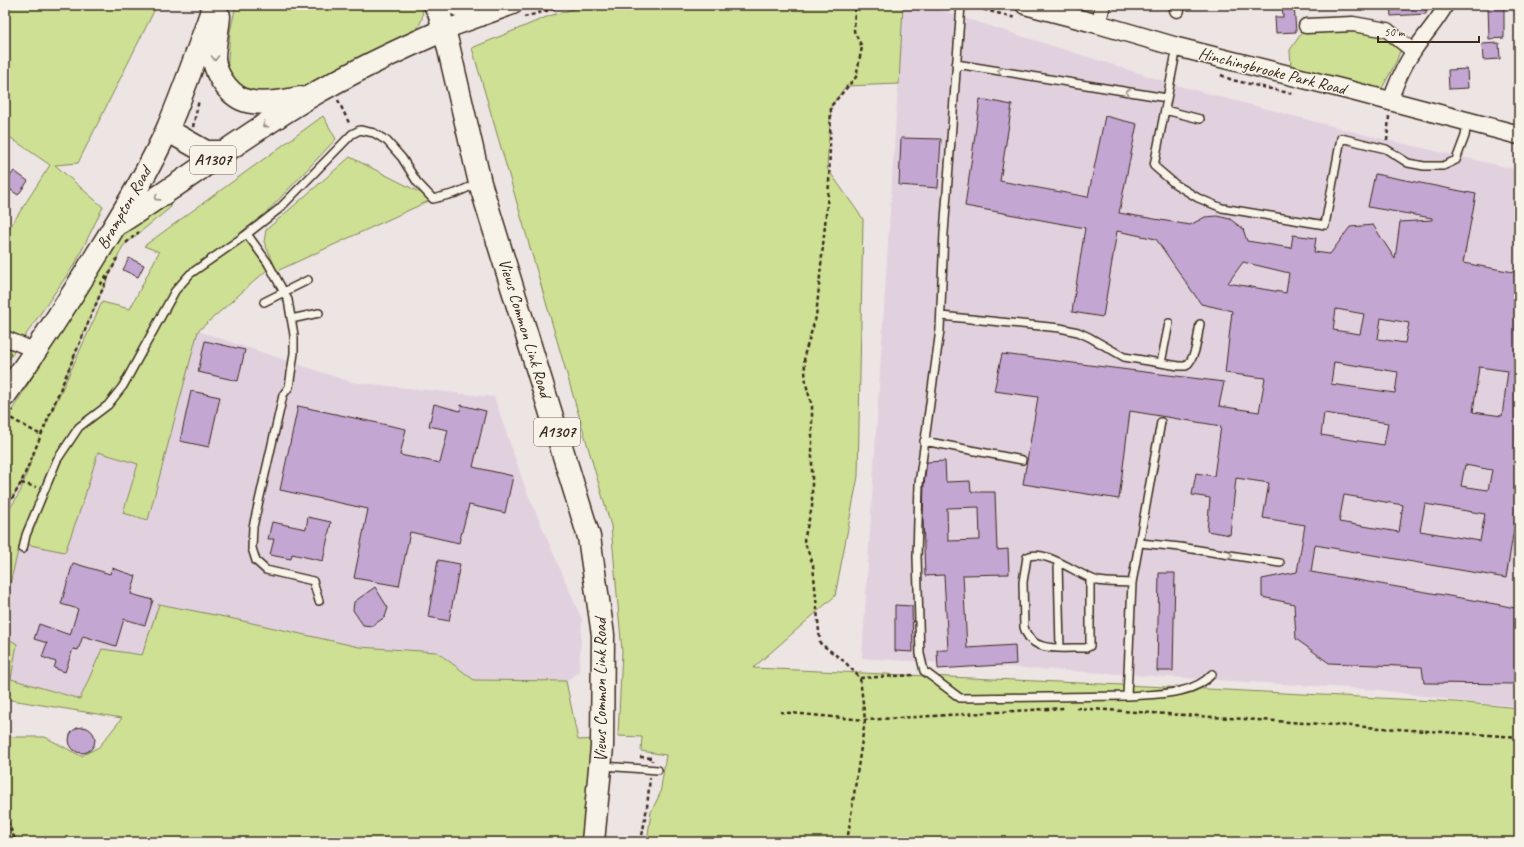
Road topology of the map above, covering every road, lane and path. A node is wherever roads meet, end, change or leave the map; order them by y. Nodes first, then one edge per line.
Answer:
1 (214, 5) edge
2 (220, 5) edge
3 (435, 5) edge
4 (453, 5) edge
5 (513, 5) edge
6 (855, 5) edge
7 (961, 5) edge
8 (1025, 5) edge
9 (1103, 5) edge
10 (1446, 5) edge
11 (481, 17) junction
12 (1098, 24) junction
13 (1306, 26) dead end
14 (444, 30) junction
15 (1177, 47) junction
16 (1413, 52) junction
17 (956, 64) junction
18 (200, 95) dead end
19 (336, 96) dead end
20 (310, 97) junction
21 (1167, 98) junction
22 (1390, 101) junction
23 (1165, 110) junction
24 (1200, 119) dead end
25 (1467, 122) junction
26 (167, 130) junction
27 (191, 133) dead end
28 (352, 134) junction
29 (1519, 136) edge
30 (1386, 150) junction
31 (225, 152) junction
32 (480, 182) junction
33 (116, 225) junction
34 (144, 228) dead end
35 (247, 234) junction
36 (123, 246) dead end
37 (119, 253) dead end
38 (308, 280) dead end
39 (284, 291) junction
40 (264, 302) dead end
41 (319, 314) dead end
42 (941, 316) junction
43 (291, 319) junction
44 (1169, 323) dead end
45 (1200, 324) dead end
46 (5, 338) edge
47 (36, 351) junction
48 (1161, 363) junction
49 (5, 396) edge
50 (5, 415) edge
51 (1161, 422) dead end
52 (41, 435) junction
53 (924, 441) junction
54 (1022, 460) dead end
55 (21, 483) junction
56 (45, 490) junction
57 (5, 511) edge
58 (1140, 543) junction
59 (23, 549) dead end
60 (1058, 563) junction
61 (1280, 563) dead end
62 (1090, 578) junction
63 (1132, 583) junction
64 (319, 601) dead end
65 (1060, 648) junction
66 (924, 671) junction
67 (1212, 674) dead end
68 (860, 678) junction
69 (1127, 696) junction
70 (780, 712) dead end
71 (865, 720) junction
72 (1519, 737) edge
73 (636, 757) dead end
74 (601, 765) junction
75 (650, 770) junction
76 (658, 770) dead end
77 (5, 815) edge
78 (16, 842) edge
79 (592, 842) edge
80 (641, 842) edge
81 (846, 842) edge

1 - 26 main road, Brampton Road / A1307
2 -> 20 main road
3 - 14 main road, A1307
4 - 11 street
5 - 11 street
6 - 68 path
7 - 17 lane
8 - 12 street, Hinchingbrooke Park Road
9 - 12 street
10 - 16 street
11 - 14 street
12 - 15 street, Hinchingbrooke Park Road
13 - 16 street
14 - 20 main road, A1307
14 - 32 main road, Views Common Link Road / A1307
15 - 21 lane
15 - 22 street, Hinchingbrooke Park Road
16 - 22 street
21 -> 17 lane
17 - 42 lane
18 - 27 path
19 - 28 path
20 -> 31 main road, A1307
21 - 23 lane
22 - 25 street, Hinchingbrooke Park Road
22 - 30 path
23 - 24 lane
23 - 30 lane
25 - 29 street, Hinchingbrooke Park Road
25 - 30 lane
26 - 31 main road
26 - 33 main road, Brampton Road / A1307
28 - 32 lane
28 - 35 lane
31 -> 33 main road, A1307
32 - 74 main road, Views Common Link Road / A1307
33 - 47 main road, Brampton Road / A1307
34 - 36 path
35 - 39 lane
35 - 56 lane
37 - 52 path
38 - 39 lane
39 - 40 lane
39 - 43 lane
41 - 43 lane
42 - 48 lane
42 - 53 lane
43 - 64 lane
44 - 48 lane
45 - 48 lane
46 - 47 street
47 - 49 main road, Brampton Road / A1307
50 - 52 path
51 - 58 lane
52 - 55 path
53 - 54 lane
53 - 66 lane
55 - 56 path
55 - 57 path
56 - 59 lane
58 -> 61 lane
58 - 63 lane
60 - 62 lane
60 - 65 lane
60 - 65 lane
62 - 63 lane
62 - 65 lane
63 - 69 lane
66 - 68 path
66 - 69 lane
67 - 69 lane
68 - 71 path
70 - 71 path
71 - 72 path
71 - 81 path
73 - 75 path
74 - 75 lane
74 - 79 main road, Views Common Link Road / A1307
75 - 76 lane
75 - 80 path
77 - 78 path

